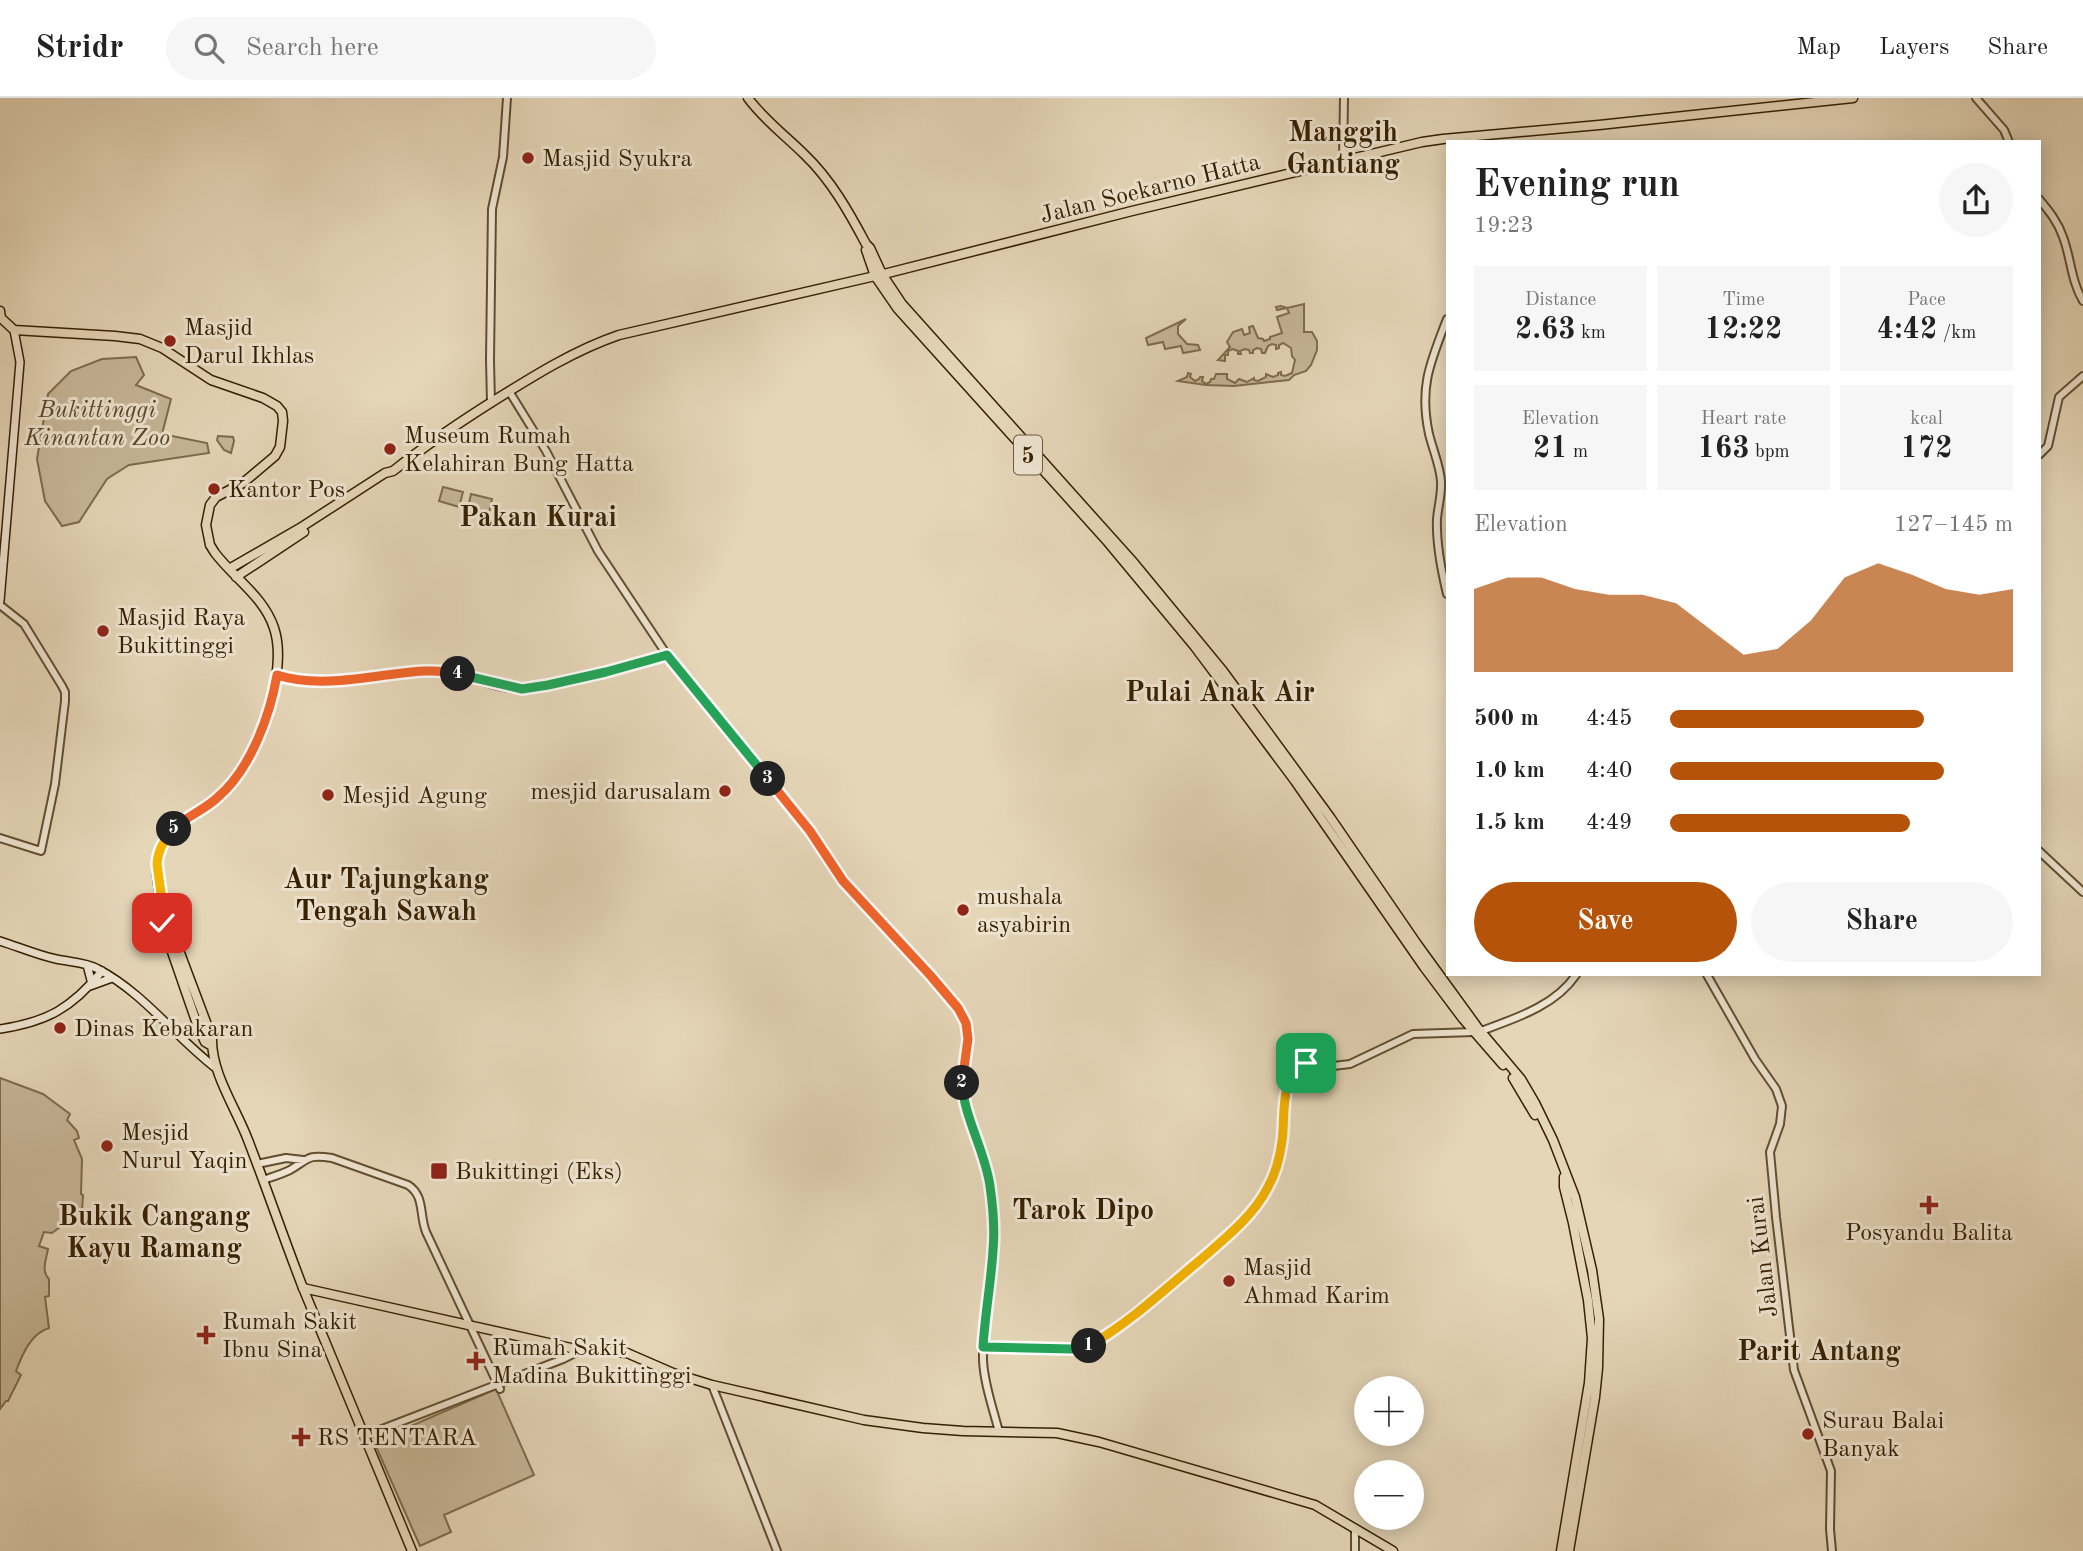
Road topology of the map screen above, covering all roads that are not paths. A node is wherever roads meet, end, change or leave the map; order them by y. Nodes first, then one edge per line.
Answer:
1 (507, 98) edge
2 (748, 98) edge
3 (1344, 98) edge
4 (1853, 98) edge
5 (1976, 98) edge
6 (1497, 138) edge
7 (1460, 140) edge
8 (2008, 140) edge
9 (1446, 141) edge
10 (1343, 161) junction
11 (2041, 202) edge
12 (879, 275) junction
13 (2083, 301) edge
14 (0, 316) edge
15 (1446, 322) edge
16 (14, 330) junction
17 (2083, 376) edge
18 (509, 391) junction
19 (491, 403) junction
20 (2041, 453) edge
21 (393, 471) junction
22 (229, 569) junction
23 (236, 576) junction
24 (1446, 589) edge
25 (0, 603) edge
26 (667, 655) junction
27 (277, 675) junction
28 (0, 838) edge
29 (2041, 853) edge
30 (2083, 892) edge
31 (0, 941) edge
32 (87, 965) junction
33 (102, 971) junction
34 (1575, 976) edge
35 (1708, 976) edge
36 (112, 978) junction
37 (91, 985) junction
38 (0, 1029) edge
39 (1478, 1031) junction
40 (217, 1069) junction
41 (303, 1160) junction
42 (257, 1164) junction
43 (1566, 1176) junction
44 (263, 1180) junction
45 (303, 1288) junction
46 (471, 1326) junction
47 (983, 1347) junction
48 (581, 1350) junction
49 (712, 1385) junction
50 (498, 1386) junction
51 (999, 1432) junction
52 (364, 1436) junction
53 (1354, 1528) edge
54 (1355, 1530) edge
55 (1357, 1530) edge
56 (412, 1551) edge
57 (777, 1551) edge
58 (1355, 1551) edge
59 (1393, 1551) edge
60 (1567, 1551) edge
61 (1832, 1551) edge

1 - 19 street
2 - 12 main road, 5
3 - 10 street
4 - 6 main road, Jalan Soekarno Hatta
5 - 8 street
6 - 7 main road, Jalan Soekarno Hatta
9 - 10 main road, Jalan Soekarno Hatta
10 - 12 main road, Jalan Soekarno Hatta
11 - 13 street
12 - 18 main road, Jalan Soekarno Hatta
12 - 39 main road, 5
14 - 16 main road
15 - 24 street
16 - 22 main road
16 - 25 main road
17 - 20 street
18 - 19 main road, Jalan Soekarno Hatta
18 - 26 street
19 - 21 main road, Jalan Soekarno Hatta
21 - 22 main road
21 - 23 main road
22 - 23 main road
23 - 27 main road
25 - 28 street
26 - 27 street
26 - 47 street
27 - 40 main road
29 - 30 street
31 - 32 main road
32 - 33 main road
32 - 37 main road
33 - 36 main road
33 - 37 main road
34 - 39 street
35 - 61 street, Jalan Kurai
36 - 37 main road
36 - 40 main road
37 - 38 main road
39 - 43 main road
39 - 47 street
40 - 42 main road
41 - 42 street
41 - 44 street
41 - 46 street
42 - 44 main road
43 - 60 main road
43 - 60 main road
43 - 60 main road
44 - 45 main road
45 - 46 main road
45 - 52 main road
46 - 48 main road
46 - 50 street
47 - 51 street
48 - 49 main road
48 - 50 street
49 - 51 main road
49 - 57 street
50 - 52 street
51 - 53 main road
52 - 56 main road
54 - 58 street
55 - 59 main road

